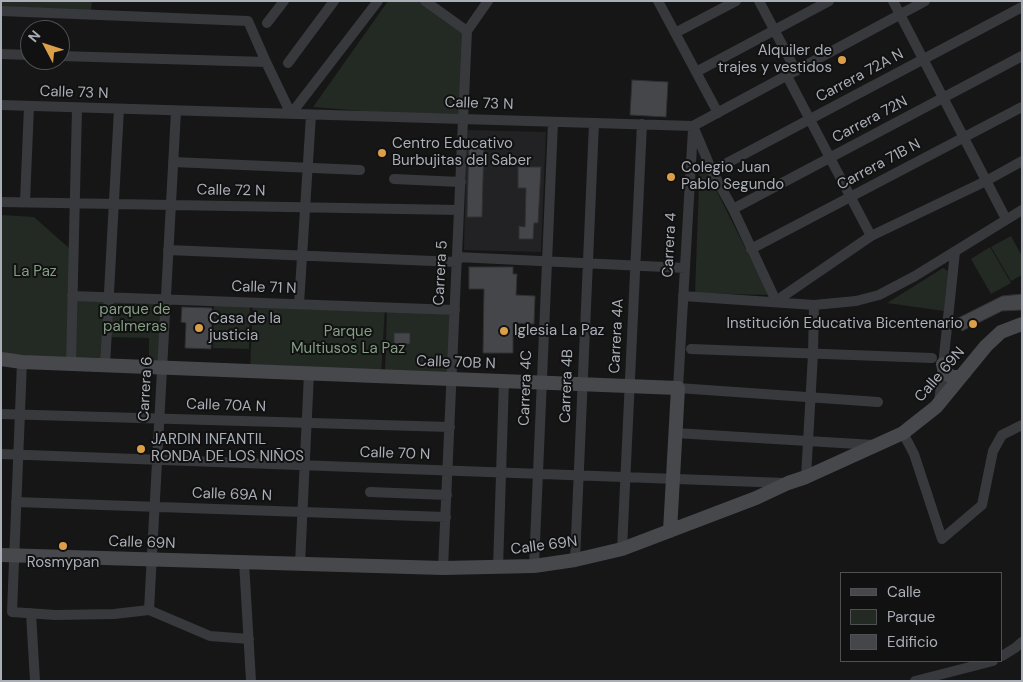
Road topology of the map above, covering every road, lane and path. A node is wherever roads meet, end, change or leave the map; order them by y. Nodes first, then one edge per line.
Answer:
1 (284, 1) edge
2 (334, 1) edge
3 (378, 1) edge
4 (488, 1) edge
5 (658, 1) edge
6 (711, 1) edge
7 (736, 1) edge
8 (759, 1) edge
9 (829, 1) edge
10 (894, 1) edge
11 (925, 1) edge
12 (430, 3) edge
13 (1022, 7) edge
14 (1, 11) edge
15 (717, 12) junction
16 (900, 15) junction
17 (267, 23) dead end
18 (467, 31) junction
19 (775, 31) junction
20 (675, 33) junction
21 (1, 54) edge
22 (20, 55) edge
23 (70, 56) edge
24 (1022, 56) edge
25 (923, 59) junction
26 (266, 62) junction
27 (288, 63) dead end
28 (696, 72) junction
29 (791, 73) junction
30 (943, 98) junction
31 (1, 106) edge
32 (29, 106) junction
33 (1022, 107) edge
34 (77, 108) junction
35 (119, 109) junction
36 (176, 111) junction
37 (718, 112) junction
38 (291, 114) junction
39 (311, 114) junction
40 (463, 119) junction
41 (810, 119) junction
42 (552, 122) junction
43 (594, 123) junction
44 (642, 124) junction
45 (693, 126) junction
46 (964, 137) junction
47 (830, 158) junction
48 (1022, 161) edge
49 (173, 162) junction
50 (308, 168) junction
51 (360, 170) dead end
52 (712, 170) junction
53 (394, 178) dead end
54 (986, 180) junction
55 (460, 182) junction
56 (850, 197) junction
57 (1, 202) edge
58 (25, 202) junction
59 (75, 203) junction
60 (114, 204) junction
61 (171, 205) junction
62 (305, 207) junction
63 (733, 209) junction
64 (459, 210) junction
65 (1022, 210) edge
66 (1006, 219) junction
67 (871, 236) junction
68 (751, 249) junction
69 (168, 250) junction
70 (955, 252) junction
71 (302, 256) junction
72 (457, 259) junction
73 (547, 261) junction
74 (588, 263) junction
75 (636, 266) junction
76 (685, 268) junction
77 (72, 296) junction
78 (683, 296) junction
79 (109, 297) junction
80 (166, 299) junction
81 (776, 301) junction
82 (299, 304) junction
83 (814, 304) junction
84 (455, 310) junction
85 (1022, 324) edge
86 (691, 349) dead end
87 (813, 354) junction
88 (1, 360) edge
89 (937, 361) junction
90 (22, 362) junction
91 (71, 364) junction
92 (105, 366) junction
93 (162, 368) junction
94 (966, 372) junction
95 (309, 373) junction
96 (452, 379) junction
97 (504, 381) junction
98 (542, 382) junction
99 (582, 384) junction
100 (630, 386) junction
101 (678, 388) junction
102 (810, 397) junction
103 (878, 402) dead end
104 (939, 404) junction
105 (1, 414) edge
106 (20, 415) junction
107 (160, 419) junction
108 (306, 423) junction
109 (1022, 425) edge
110 (450, 427) junction
111 (675, 433) junction
112 (903, 433) junction
113 (808, 441) junction
114 (876, 445) junction
115 (1, 454) edge
116 (18, 454) junction
117 (157, 460) junction
118 (304, 465) junction
119 (448, 471) junction
120 (500, 473) junction
121 (538, 474) junction
122 (579, 476) junction
123 (625, 477) junction
124 (806, 478) junction
125 (673, 479) junction
126 (788, 483) junction
127 (370, 492) dead end
128 (446, 494) junction
129 (16, 502) junction
130 (155, 507) junction
131 (302, 512) junction
132 (446, 517) junction
133 (670, 531) junction
134 (622, 549) junction
135 (8, 555) edge
136 (152, 559) junction
137 (575, 560) junction
138 (244, 562) junction
139 (300, 564) junction
140 (534, 566) junction
141 (443, 568) junction
142 (498, 568) junction
143 (149, 610) junction
144 (31, 613) junction
145 (249, 638) junction
146 (1022, 642) edge
147 (1003, 655) edge
148 (989, 662) edge
149 (35, 681) edge
150 (250, 681) edge
151 (915, 681) edge

1 - 17 street
2 - 27 street
3 - 38 street
4 - 18 street
5 - 20 street
6 - 15 street
7 - 15 street
8 - 19 street
9 - 19 street
10 - 16 street
11 - 16 street
12 - 18 street
13 - 25 street, Carrera 72A N
14 - 26 street
15 - 20 street
16 - 25 street
16 - 29 street
18 - 40 street, Carrera 5
19 - 28 street
19 - 29 street
20 - 28 street
21 - 22 street
23 - 26 street
24 - 30 street, Carrera 72N
25 - 30 street
25 - 41 street, Carrera 72A N
26 - 38 street
28 - 37 street
29 - 37 street
29 - 41 street
30 - 46 street
30 - 47 street, Carrera 72N
31 - 32 street, Calle 73 N
32 - 34 street, Calle 73 N
32 - 58 street
33 - 46 street, Carrera 71B N
34 - 35 street, Calle 73 N
34 - 59 street
35 - 36 street, Calle 73 N
35 - 60 street
36 - 38 street, Calle 73 N
36 - 49 street, Carrera 6
37 - 45 street
38 - 39 street, Calle 73 N
39 - 40 street, Calle 73 N
39 - 50 street
40 - 42 street, Calle 73 N
40 - 55 street, Carrera 5
41 - 47 street
41 - 52 street, Carrera 72A N
42 - 43 street, Calle 73 N
42 - 73 street, Carrera 4C
43 - 44 street, Calle 73 N
43 - 74 street, Carrera 4B
44 - 45 street, Calle 73 N
44 - 75 street, Carrera 4A
45 - 52 street
45 - 76 street, Carrera 4
46 - 54 street
46 - 56 street, Carrera 71B N
47 - 56 street
47 - 63 street, Carrera 72N
48 - 54 street
49 - 50 street
49 - 61 street, Carrera 6
50 - 51 street
50 - 62 street
52 - 63 street
53 - 55 street
54 - 66 street
54 - 67 street
55 - 64 street, Carrera 5
56 - 67 street
56 - 68 street, Carrera 71B N
57 - 58 street, Calle 72 N
58 - 59 street, Calle 72 N
59 - 60 street, Calle 72 N
59 - 77 street
60 - 61 street, Calle 72 N
60 - 79 street
61 - 62 street, Calle 72 N
61 - 69 street, Carrera 6
62 - 64 street, Calle 72 N
62 - 71 street
63 - 68 street
64 - 72 street, Carrera 5
65 - 66 street
66 - 70 street
67 - 81 street
68 - 81 street
69 - 71 street
69 - 80 street, Carrera 6
70 - 83 street
70 - 89 street
71 - 72 street
71 - 82 street
72 - 73 street
72 - 84 street, Carrera 5
73 - 74 street
73 - 98 street, Carrera 4C
74 - 75 street
74 - 99 street, Carrera 4B
75 - 76 street
75 - 100 street, Carrera 4A
76 - 78 street, Carrera 4
77 - 79 street, Calle 71 N
77 - 91 street
78 - 81 street
78 - 101 street, Carrera 4
79 - 80 street, Calle 71 N
79 - 92 street
80 - 82 street, Calle 71 N
80 - 93 street, Carrera 6
81 - 83 street
82 - 84 street, Calle 71 N
83 - 87 street
84 - 96 street, Carrera 5
85 - 94 street, Calle 69N
86 - 87 street
87 - 89 street
87 - 102 street
88 - 90 street, Calle 70B N
89 - 94 street
89 - 104 street
90 - 91 street, Calle 70B N
90 - 106 street
91 - 92 street, Calle 70B N
92 - 93 street, Calle 70B N
93 - 95 street, Calle 70B N
93 - 107 street, Carrera 6
94 - 104 street, Calle 69N
95 - 96 street, Calle 70B N
95 - 108 street
96 - 97 street, Calle 70B N
96 - 110 street, Carrera 5
97 - 98 street, Calle 70B N
97 - 120 street
98 - 99 street, Calle 70B N
98 - 121 street, Carrera 4C
99 - 100 street, Calle 70B N
99 - 122 street, Carrera 4B
100 - 101 street, Calle 70B N
100 - 123 street, Carrera 4A
101 - 102 street, Calle 70B N
101 - 111 street, Carrera 4
102 - 103 street, Calle 70B N
102 - 113 street
104 - 112 street, Calle 69N
105 - 106 street, Calle 70A N
106 - 107 street, Calle 70A N
106 - 116 street
107 - 108 street, Calle 70A N
107 - 117 street, Carrera 6
108 - 110 street, Calle 70A N
108 - 118 street
109 - 112 street
110 - 119 street, Carrera 5
111 - 113 street
111 - 125 street, Carrera 4
112 - 114 street, Calle 69N
113 - 114 street
113 - 124 street
114 - 124 street, Calle 69N
115 - 116 street, Calle 70 N
116 - 117 street, Calle 70 N
116 - 129 street
117 - 118 street, Calle 70 N
117 - 130 street, Carrera 6
118 - 119 street, Calle 70 N
118 - 131 street
119 - 120 street, Calle 70 N
119 - 128 street, Carrera 5
120 - 121 street, Calle 70 N
120 - 142 street
121 - 122 street, Calle 70 N
121 - 140 street, Carrera 4C
122 - 123 street, Calle 70 N
122 - 137 street, Carrera 4B
123 - 125 street, Calle 70 N
123 - 134 street, Carrera 4A
124 - 126 street, Calle 69N
125 - 126 street, Calle 70 N
125 - 133 street, Carrera 4
126 - 133 street, Calle 69N
127 - 128 street
128 - 132 street, Carrera 5
129 - 130 street, Calle 69A N
129 - 135 street
130 - 131 street, Calle 69A N
130 - 136 street, Carrera 6
131 - 132 street, Calle 69A N
131 - 139 street
132 - 141 street, Carrera 5
133 - 134 street, Calle 69N
134 - 137 street, Calle 69N
135 - 136 street, Calle 69N
135 - 144 street
136 - 138 street, Calle 69N
136 - 143 street, Carrera 6
137 - 140 street, Calle 69N
138 - 139 street, Calle 69N
138 - 145 street
139 - 141 street, Calle 69N
140 - 142 street, Calle 69N
141 - 142 street, Calle 69N
143 - 144 street
143 - 145 street
144 - 149 street
145 - 150 street
146 - 147 street
148 - 151 street

